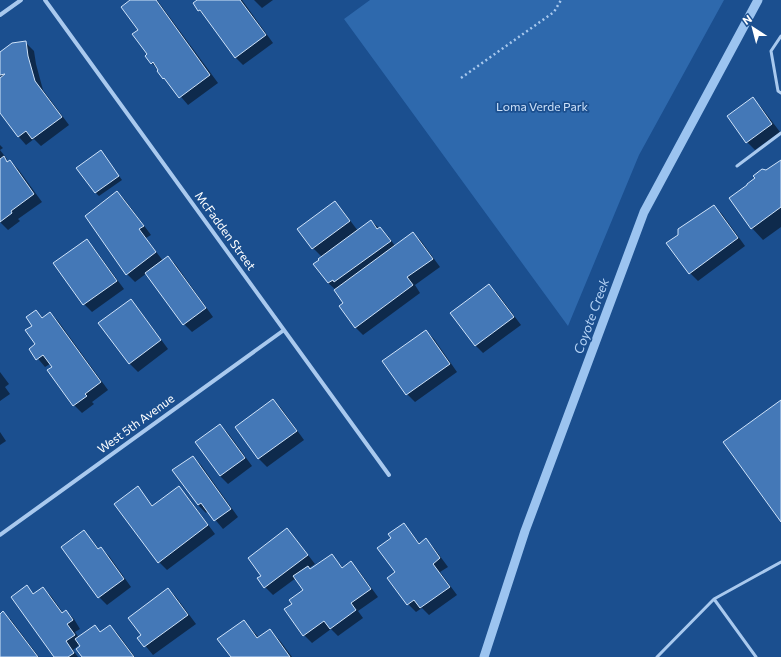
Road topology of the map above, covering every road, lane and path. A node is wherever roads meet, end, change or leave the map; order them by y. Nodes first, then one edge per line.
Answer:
1 (21, 0) edge
2 (46, 0) edge
3 (561, 0) edge
4 (0, 15) edge
5 (781, 36) edge
6 (461, 78) dead end
7 (781, 94) edge
8 (781, 133) edge
9 (737, 166) dead end
10 (284, 330) junction
11 (389, 475) dead end
12 (0, 535) edge
13 (781, 562) edge
14 (714, 599) junction
15 (657, 657) edge
16 (756, 657) edge

1 - 4 street
2 - 10 street, McFadden Street
3 - 6 path
5 - 7 lane
8 - 9 lane
10 - 11 street, McFadden Street
10 - 12 street, West 5th Avenue
13 - 14 lane
14 - 15 lane
14 - 16 lane

